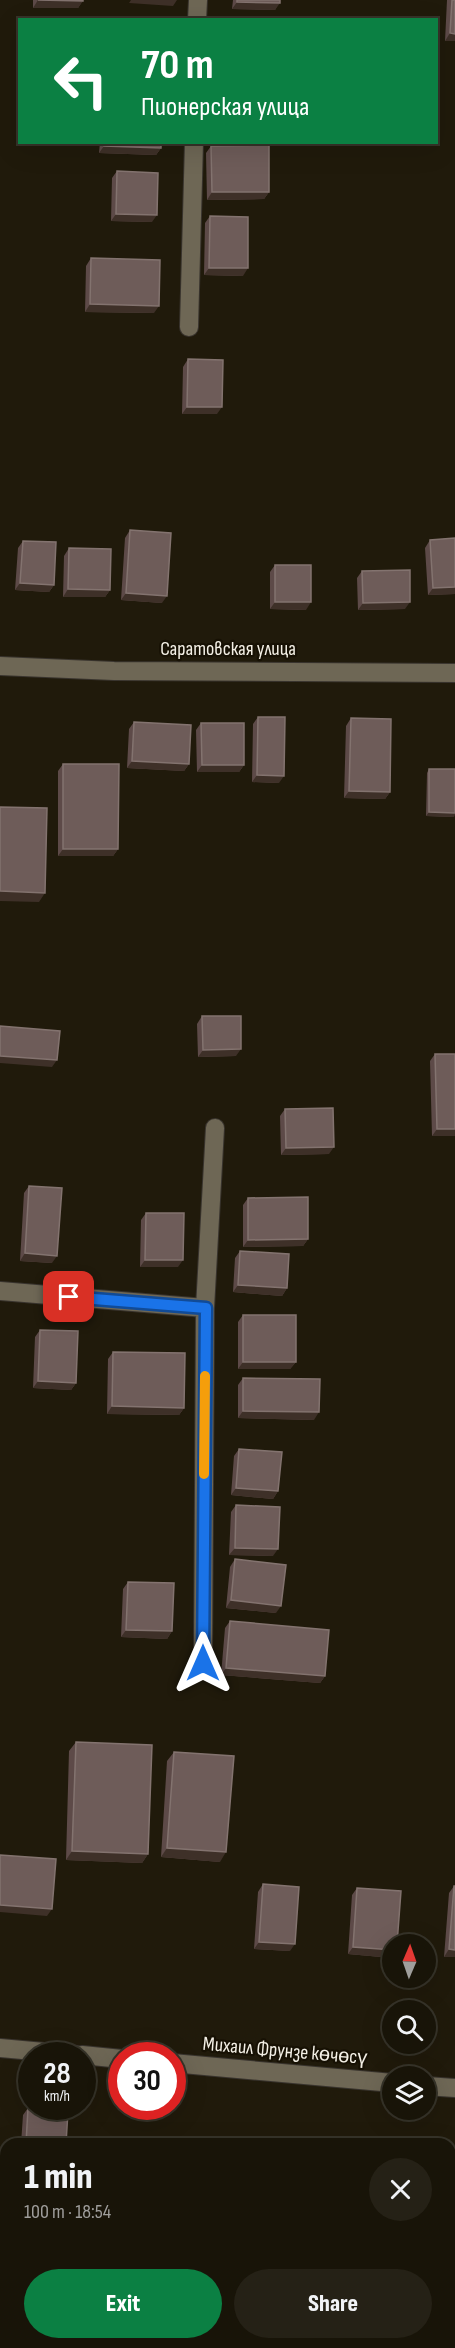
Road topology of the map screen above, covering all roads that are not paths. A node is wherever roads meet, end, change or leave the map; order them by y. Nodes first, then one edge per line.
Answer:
1 (198, 0) edge
2 (197, 18) edge
3 (194, 144) edge
4 (189, 327) dead end
5 (0, 666) edge
6 (455, 673) edge
7 (215, 1128) dead end
8 (0, 1291) edge
9 (206, 1308) junction
10 (203, 1663) dead end
11 (0, 2048) edge
12 (18, 2050) edge
13 (186, 2064) edge
14 (382, 2082) edge
15 (436, 2087) edge
16 (455, 2088) edge

1 - 2 street
3 - 4 street
5 - 6 street, Саратовская улица
7 - 9 street
8 - 9 street
9 - 10 street
11 - 12 street
13 - 14 street, Михаил Фрунзе көчөсү
15 - 16 street

